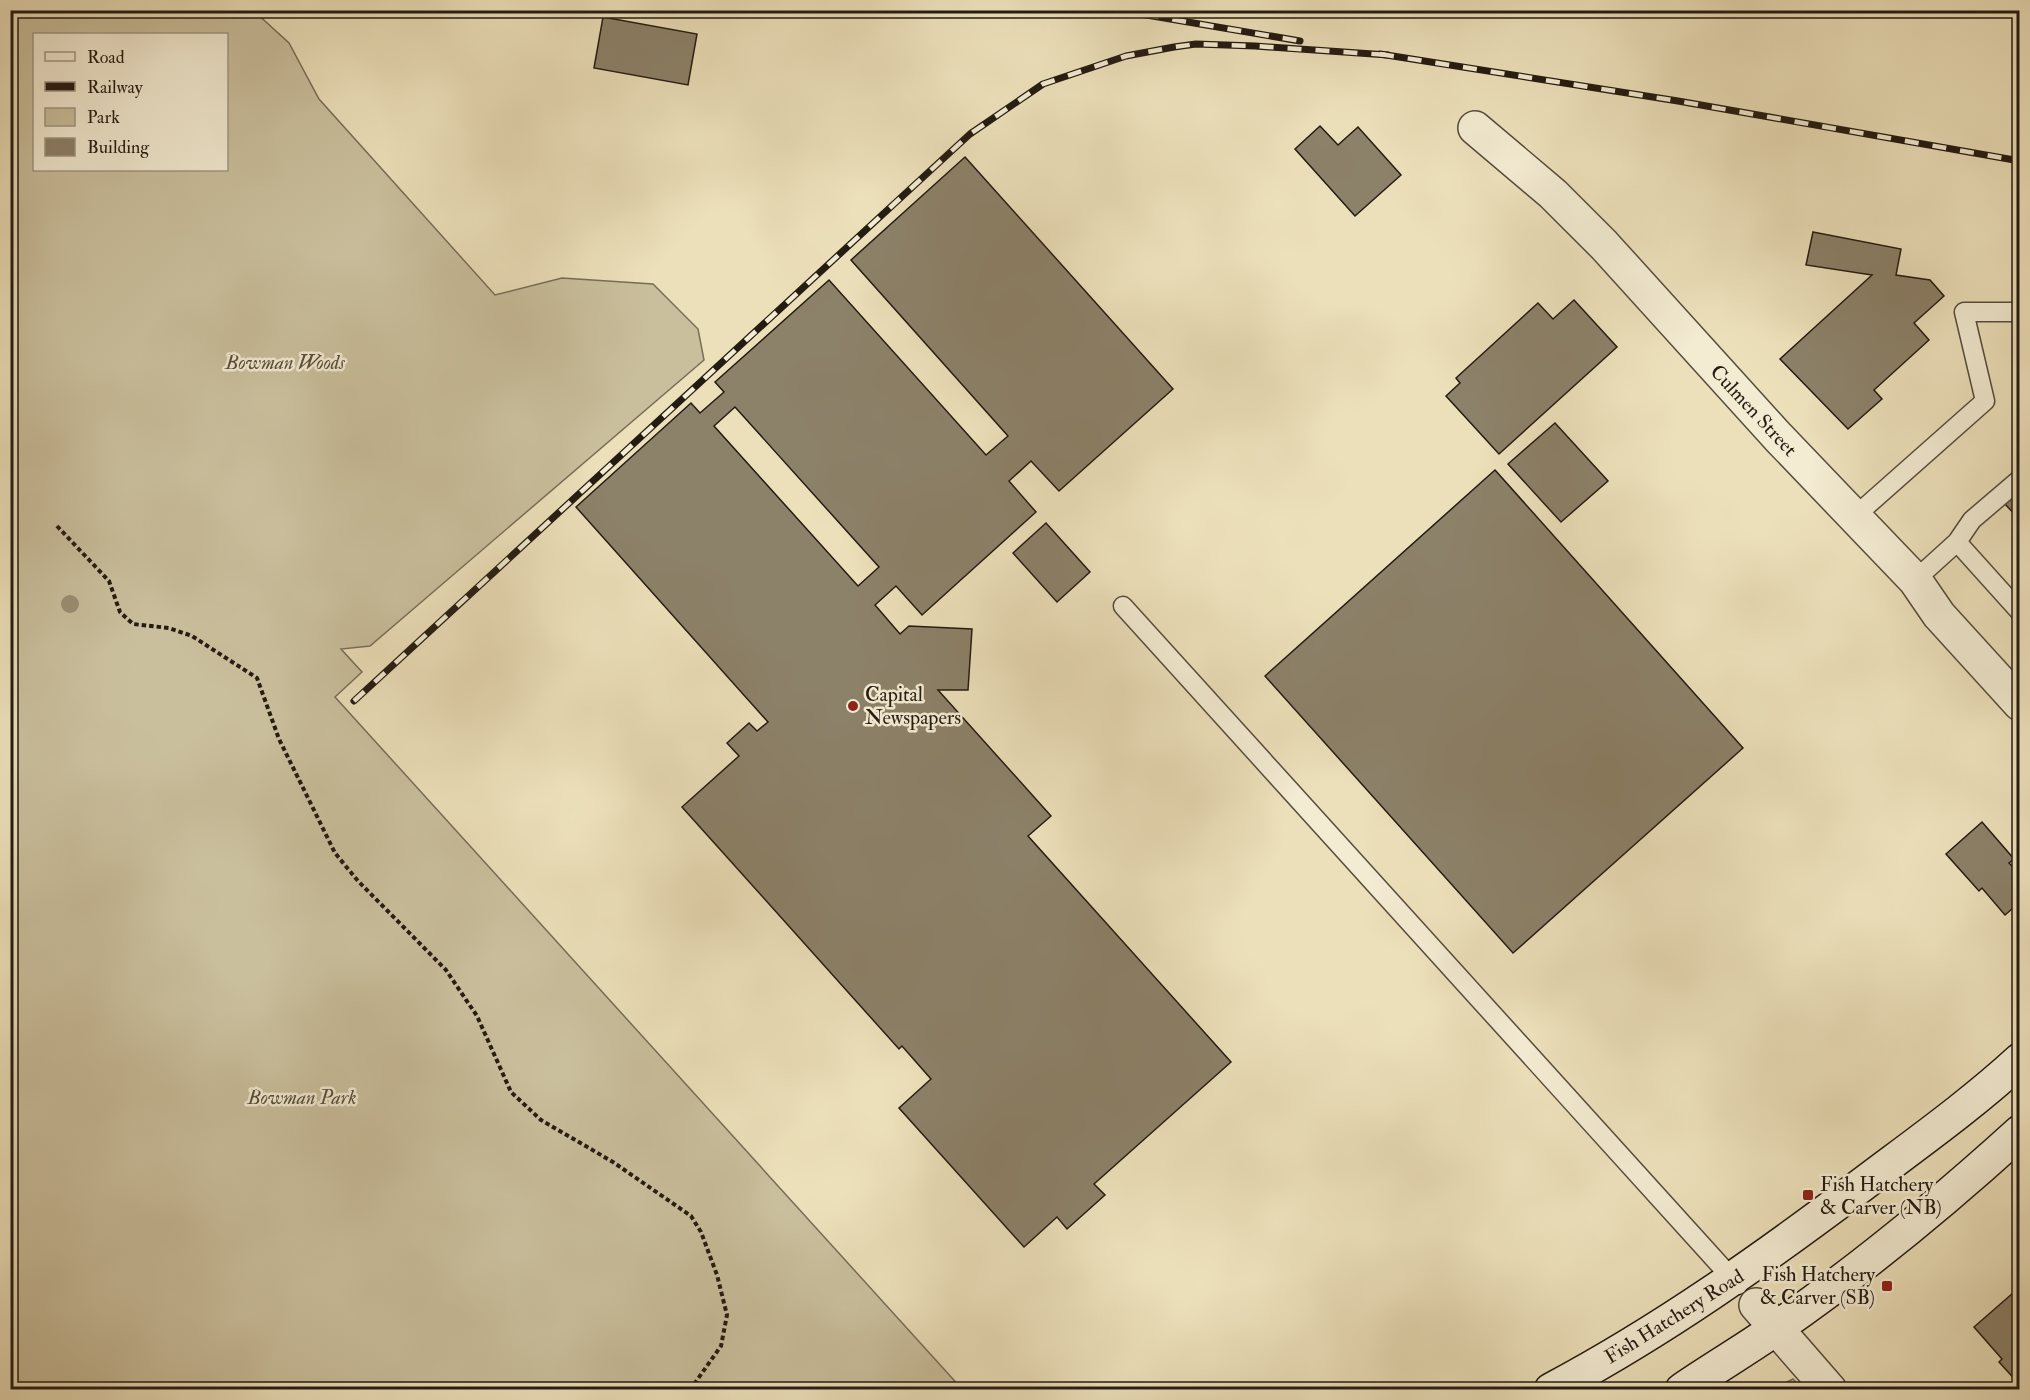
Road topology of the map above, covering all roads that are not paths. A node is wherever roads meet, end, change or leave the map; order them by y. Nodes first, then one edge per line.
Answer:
1 (1475, 128) dead end
2 (2019, 312) edge
3 (2019, 478) edge
4 (1854, 517) junction
5 (1957, 542) junction
6 (1915, 580) junction
7 (1123, 606) dead end
8 (2019, 612) edge
9 (2019, 704) edge
10 (2019, 1060) edge
11 (2019, 1131) edge
12 (1733, 1280) junction
13 (1766, 1317) junction
14 (1551, 1389) edge
15 (1682, 1389) edge
16 (1830, 1389) edge

1 - 4 main road, Culmen Street
2 - 4 lane
3 - 5 lane
4 - 6 main road, Culmen Street
5 - 6 lane
5 - 8 lane
6 - 9 main road, Culmen Street
7 - 12 lane
10 - 12 main road, Fish Hatchery Road
11 - 13 main road
12 - 13 lane
12 - 14 main road, Fish Hatchery Road
13 - 15 main road
13 - 16 main road

